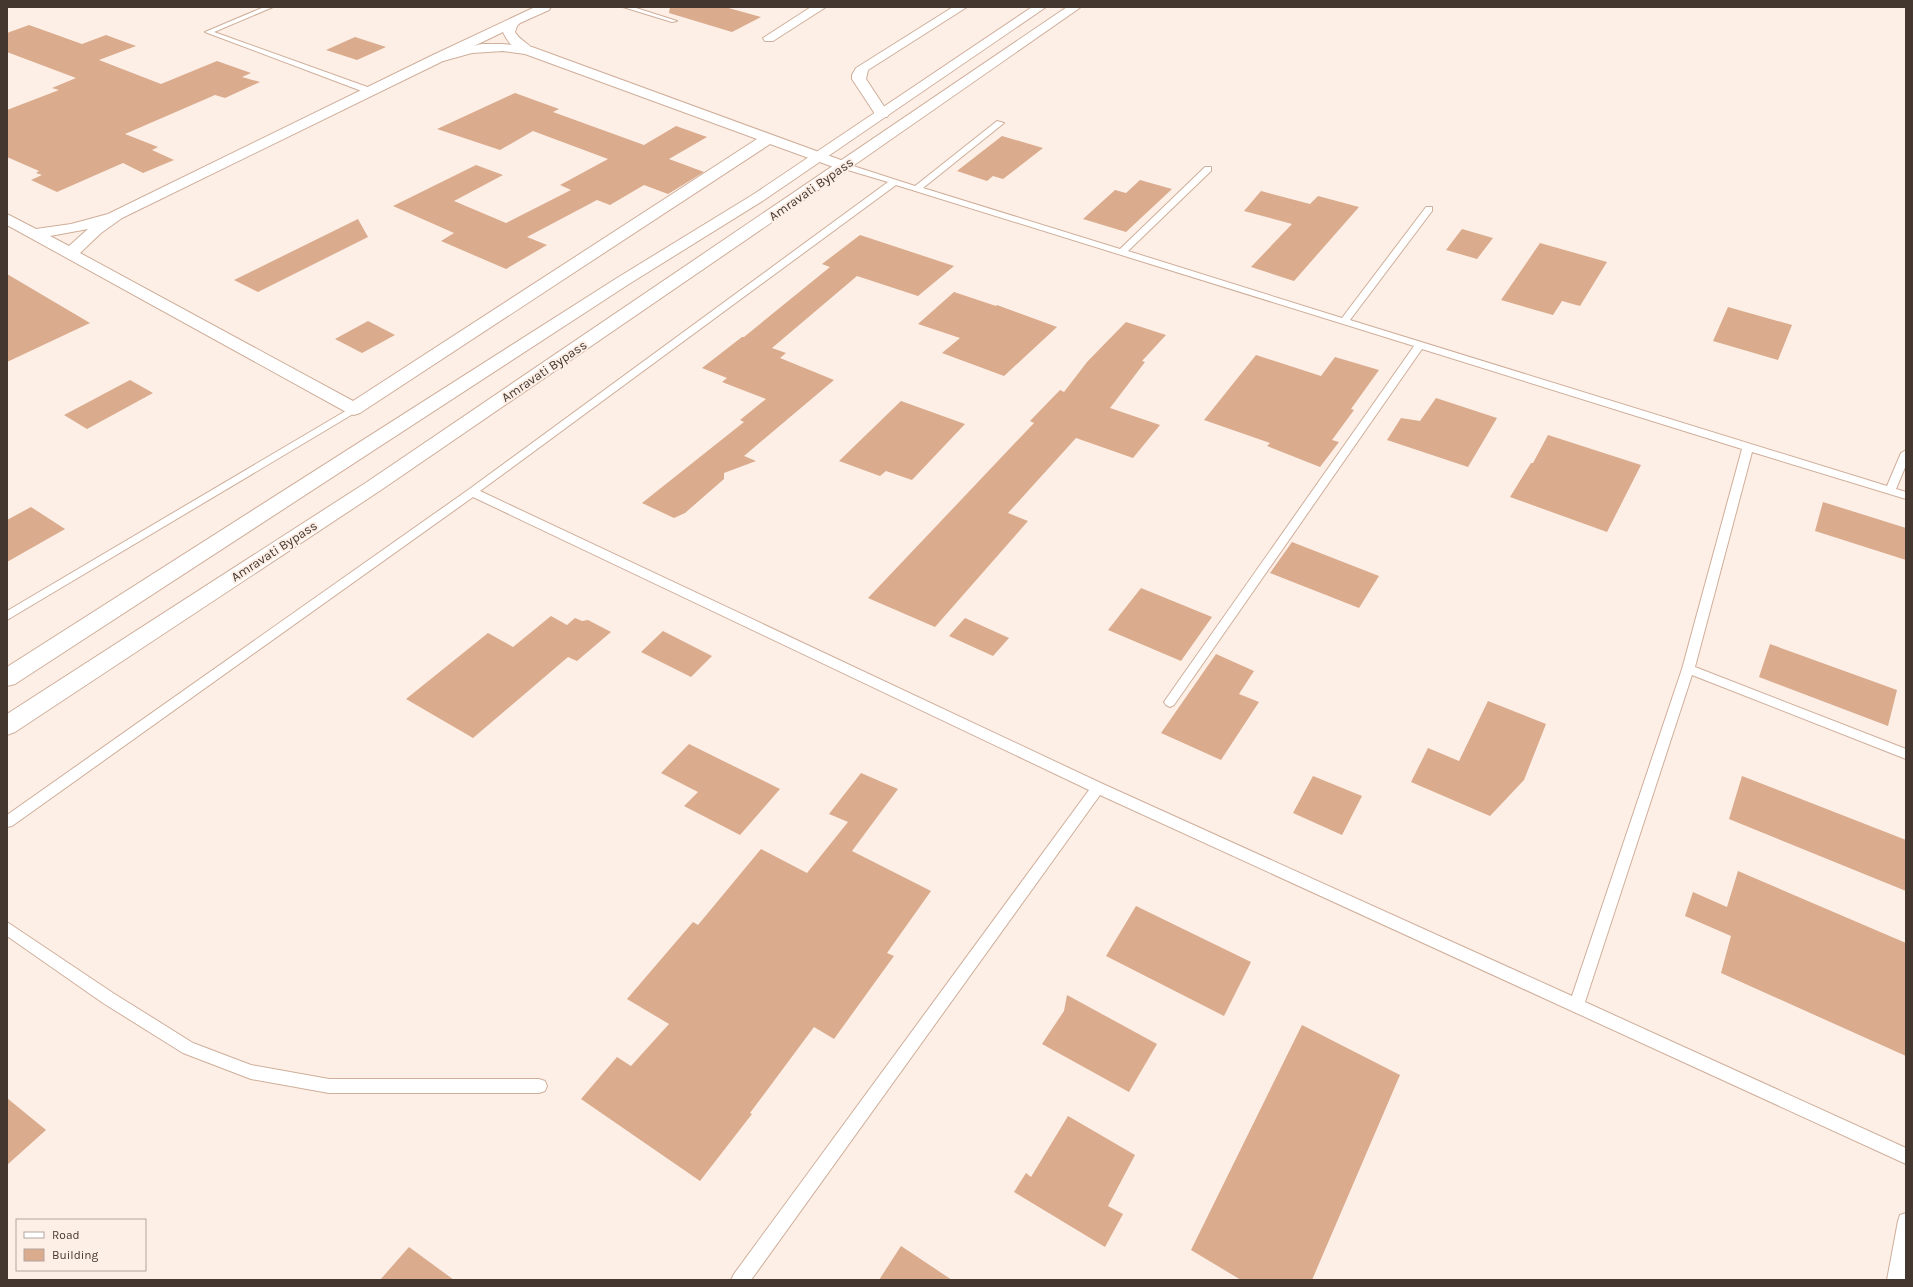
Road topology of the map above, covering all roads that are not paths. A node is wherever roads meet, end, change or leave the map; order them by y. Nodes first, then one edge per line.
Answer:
1 (270, 7) edge
2 (545, 7) edge
3 (626, 7) edge
4 (820, 7) edge
5 (961, 7) edge
6 (1040, 7) edge
7 (1075, 7) edge
8 (517, 20) junction
9 (674, 21) dead end
10 (769, 38) dead end
11 (527, 50) junction
12 (438, 58) junction
13 (370, 91) junction
14 (882, 114) junction
15 (1000, 122) dead end
16 (768, 139) junction
17 (817, 157) junction
18 (844, 166) junction
19 (1208, 169) dead end
20 (894, 182) junction
21 (916, 189) junction
22 (1429, 209) dead end
23 (117, 215) junction
24 (7, 219) edge
25 (33, 234) junction
26 (1122, 252) junction
27 (70, 254) junction
28 (1344, 322) junction
29 (1420, 345) junction
30 (354, 409) junction
31 (1748, 447) junction
32 (1906, 454) edge
33 (1890, 491) junction
34 (472, 492) junction
35 (1906, 496) edge
36 (7, 616) edge
37 (1688, 669) junction
38 (7, 678) edge
39 (1170, 702) dead end
40 (7, 726) edge
41 (1906, 754) edge
42 (1098, 788) junction
43 (7, 822) edge
44 (7, 928) edge
45 (1576, 1006) junction
46 (539, 1086) dead end
47 (1906, 1156) edge
48 (1906, 1221) edge
49 (740, 1280) edge
50 (1896, 1280) edge

1 - 13 lane
2 - 8 main road
3 - 9 lane
4 - 10 main road
5 - 14 main road
6 - 14 main road, Amravati Bypass
7 - 18 main road, Amravati Bypass
8 - 11 main road
8 - 12 main road
11 - 12 main road
11 - 16 main road
12 - 13 main road
13 - 23 main road
14 - 17 main road, Amravati Bypass
15 - 21 lane
16 - 17 main road
16 - 30 main road
17 - 18 main road
17 - 38 main road, Amravati Bypass
18 - 20 lane
18 - 40 main road, Amravati Bypass
19 - 26 lane
20 - 21 lane
20 - 34 lane
21 - 26 lane
22 - 28 lane
23 - 25 main road
23 - 27 main road
24 - 25 main road
25 - 27 main road
26 - 28 lane
27 - 30 main road
28 - 29 lane
29 - 31 lane
29 - 39 lane
30 - 36 lane
31 - 33 lane
31 - 37 lane
32 - 33 lane
33 - 35 lane
34 - 42 lane
34 - 43 lane
37 - 41 lane
37 - 45 lane
42 - 45 lane
42 - 49 lane
44 - 46 lane
45 - 47 lane
48 - 50 lane

